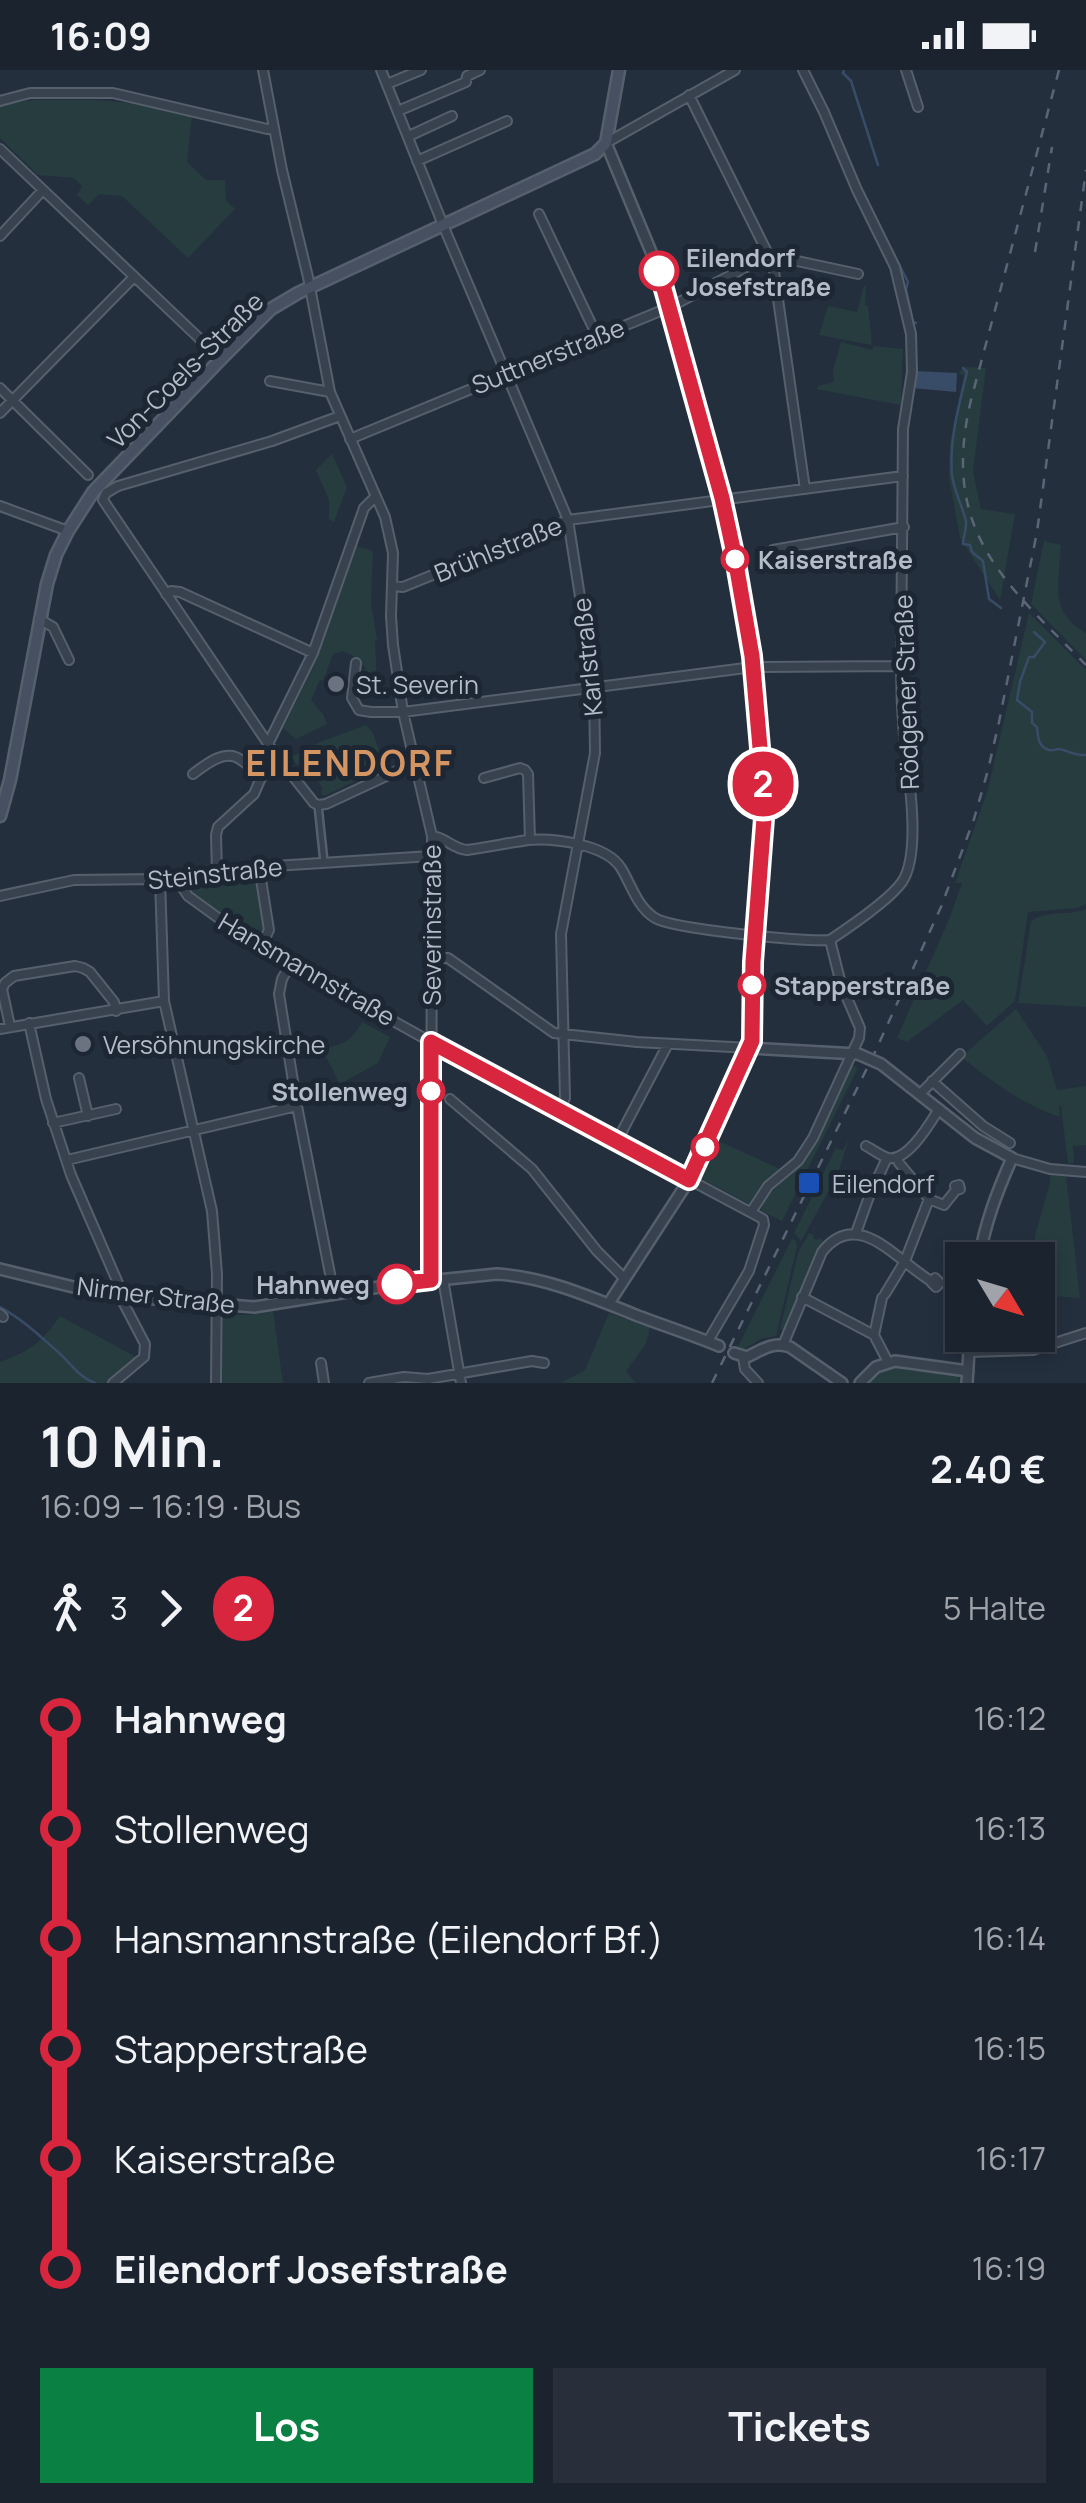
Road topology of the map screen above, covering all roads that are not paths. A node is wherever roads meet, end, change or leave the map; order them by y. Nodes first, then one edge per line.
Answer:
1 (263, 70) edge
2 (381, 70) edge
3 (420, 70) edge
4 (480, 70) edge
5 (619, 70) edge
6 (735, 70) edge
7 (802, 70) edge
8 (906, 70) edge
9 (388, 84) junction
10 (689, 95) junction
11 (0, 101) edge
12 (918, 108) dead end
13 (398, 110) junction
14 (452, 116) dead end
15 (507, 121) dead end
16 (274, 128) junction
17 (409, 136) junction
18 (606, 143) junction
19 (0, 149) edge
20 (417, 161) junction
21 (44, 190) junction
22 (539, 214) dead end
23 (443, 226) junction
24 (0, 236) edge
25 (769, 256) junction
26 (858, 274) dead end
27 (134, 277) junction
28 (310, 288) junction
29 (670, 307) junction
30 (597, 336) junction
31 (221, 358) junction
32 (507, 373) junction
33 (270, 381) dead end
34 (0, 388) edge
35 (330, 392) junction
36 (12, 400) junction
37 (0, 413) edge
38 (340, 416) junction
39 (350, 439) junction
40 (88, 475) dead end
41 (903, 476) junction
42 (805, 488) junction
43 (375, 496) junction
44 (722, 498) junction
45 (0, 506) edge
46 (568, 520) junction
47 (904, 527) junction
48 (68, 531) junction
49 (773, 550) dead end
50 (392, 586) junction
51 (166, 594) junction
52 (39, 619) junction
53 (312, 654) junction
54 (69, 660) dead end
55 (356, 662) dead end
56 (901, 666) junction
57 (753, 667) junction
58 (594, 686) junction
59 (403, 712) junction
60 (268, 744) junction
61 (280, 761) junction
62 (414, 763) junction
63 (193, 774) dead end
64 (262, 777) junction
65 (484, 778) dead end
66 (318, 805) junction
67 (0, 816) edge
68 (432, 836) junction
69 (530, 840) junction
70 (576, 844) junction
71 (432, 856) junction
72 (324, 863) junction
73 (259, 867) junction
74 (218, 873) junction
75 (182, 878) junction
76 (160, 880) junction
77 (0, 896) edge
78 (754, 934) junction
79 (830, 940) junction
80 (261, 947) junction
81 (431, 958) junction
82 (290, 963) junction
83 (164, 1001) junction
84 (116, 1011) junction
85 (29, 1022) junction
86 (5, 1027) edge
87 (562, 1035) junction
88 (431, 1042) junction
89 (668, 1044) junction
90 (750, 1048) junction
91 (855, 1054) junction
92 (960, 1054) dead end
93 (79, 1078) dead end
94 (932, 1081) junction
95 (920, 1094) junction
96 (450, 1099) dead end
97 (297, 1106) junction
98 (116, 1109) dead end
99 (939, 1109) junction
100 (560, 1110) junction
101 (88, 1116) junction
102 (53, 1123) junction
103 (194, 1130) junction
104 (617, 1141) junction
105 (1010, 1143) dead end
106 (866, 1146) dead end
107 (892, 1158) junction
108 (1012, 1158) junction
109 (67, 1160) junction
110 (1086, 1172) edge
111 (689, 1180) junction
112 (956, 1190) dead end
113 (929, 1199) junction
114 (751, 1212) junction
115 (856, 1233) junction
116 (982, 1242) edge
117 (905, 1261) junction
118 (0, 1269) edge
119 (624, 1278) junction
120 (443, 1279) junction
121 (431, 1280) junction
122 (931, 1281) dead end
123 (334, 1294) junction
124 (124, 1297) junction
125 (802, 1297) junction
126 (609, 1303) junction
127 (215, 1305) junction
128 (1086, 1333) edge
129 (874, 1335) junction
130 (708, 1341) junction
131 (1055, 1343) edge
132 (783, 1345) junction
133 (719, 1346) dead end
134 (969, 1352) edge
135 (738, 1355) joint
136 (888, 1362) junction
137 (544, 1363) dead end
138 (321, 1364) dead end
139 (968, 1371) junction
140 (460, 1378) edge
141 (114, 1383) edge
142 (216, 1383) edge
143 (324, 1383) edge
144 (369, 1383) edge
145 (758, 1383) edge
146 (842, 1383) edge
147 (860, 1383) edge
148 (967, 1383) edge

1 - 16 street, Severinstraße
2 - 9 street, Karlstraße
3 - 9 street
4 - 13 street
5 - 18 main road
6 - 10 street
7 - 41 street, Rödgener Straße
8 - 12 street
9 - 13 street, Karlstraße
10 - 18 street
10 - 25 street
11 - 16 street
13 - 17 street, Karlstraße
14 - 17 street
15 - 20 street
16 - 28 street, Severinstraße
17 - 20 street, Karlstraße
18 - 23 main road, Von-Coels-Straße
18 - 29 street
19 - 21 street
20 - 23 street, Karlstraße
21 - 24 street
21 - 27 street
22 - 30 street
23 - 28 main road, Von-Coels-Straße
23 - 32 street, Karlstraße
25 - 26 street
25 - 29 street, Suttnerstraße
25 - 42 street
27 - 31 street
27 - 36 street
28 - 31 main road, Von-Coels-Straße
28 - 35 street, Severinstraße
29 - 30 street, Suttnerstraße
29 - 44 street
30 - 32 street, Suttnerstraße
31 - 48 main road, Von-Coels-Straße
32 - 39 street, Suttnerstraße
32 - 46 street, Karlstraße
33 - 35 street
34 - 36 street
35 - 38 street, Severinstraße
36 - 37 street
36 - 40 street
38 - 39 street, Severinstraße
38 - 51 street
39 - 43 street, Severinstraße
41 - 42 street, Brühlstraße
41 - 47 street, Rödgener Straße
42 - 44 street, Brühlstraße
43 - 50 street, Severinstraße
43 - 53 street
44 - 46 street, Brühlstraße
44 - 57 street
45 - 48 street
46 - 50 street, Brühlstraße
46 - 58 street, Karlstraße
47 - 49 street
47 - 56 street, Rödgener Straße
48 - 52 main road, Von-Coels-Straße
50 - 59 street, Severinstraße
51 - 53 street
51 - 60 street
52 - 54 street
52 - 67 main road, Von-Coels-Straße
53 - 60 street
55 - 59 street
56 - 57 street
56 - 79 street, Rödgener Straße
57 - 58 street
57 - 78 street
58 - 59 street
58 - 70 street, Karlstraße
59 - 62 street, Severinstraße
60 - 61 street
61 - 64 street
61 - 66 street
62 - 66 street
62 - 68 street, Severinstraße
63 - 64 street
64 - 74 street
65 - 69 street
66 - 72 street
68 - 69 street
68 - 71 street, Severinstraße
69 - 70 street
70 - 78 street
70 - 87 street, Karlstraße
71 - 72 street, Steinstraße
71 - 81 street, Severinstraße
72 - 73 street, Steinstraße
73 - 74 street, Steinstraße
73 - 80 street
74 - 75 street, Steinstraße
75 - 76 street, Steinstraße
75 - 80 street, Hansmannstraße
76 - 77 street, Steinstraße
76 - 83 street
78 - 79 street
78 - 90 street
79 - 91 street
80 - 82 street, Hansmannstraße
81 - 87 street
81 - 88 street, Severinstraße
82 - 88 street, Hansmannstraße
82 - 97 street
83 - 84 street
83 - 103 street
84 - 85 street
84 - 86 street
85 - 86 street
85 - 102 street
87 - 89 street
87 - 100 street, Karlstraße
88 - 100 street, Hansmannstraße
88 - 121 street, Severinstraße
89 - 90 street
89 - 104 street
90 - 91 street
90 - 111 street
91 - 95 street, bridge
91 - 114 street
92 - 94 street
93 - 101 street
94 - 95 street
94 - 105 street
95 - 99 street
96 - 119 street
97 - 103 street
97 - 123 street
98 - 101 street
99 - 107 street
99 - 108 street
100 - 104 street, Hansmannstraße
101 - 102 street
102 - 109 street
103 - 109 street
103 - 127 street
104 - 111 street, Hansmannstraße
106 - 107 street
107 - 113 street
107 - 115 street
108 - 110 street
108 - 116 street
109 - 124 street
111 - 114 street, Hansmannstraße
111 - 119 street
112 - 113 street
113 - 117 street
114 - 130 street, Hansmannstraße
115 - 117 street
115 - 125 street
117 - 122 street
117 - 129 street
118 - 124 street, Nirmer Straße
119 - 126 street
120 - 121 street, Nirmer Straße
120 - 126 street, Nirmer Straße
120 - 140 street
121 - 123 street, Nirmer Straße
123 - 127 street, Nirmer Straße
124 - 127 street, Nirmer Straße
124 - 141 street
125 - 129 street
125 - 132 street
126 - 130 street, Nirmer Straße
127 - 142 street
128 - 131 street
129 - 136 street
130 - 133 street, Nirmer Straße
132 - 135 street
132 - 146 street
134 - 139 street
135 - 145 street
136 - 139 street
136 - 147 street
137 - 140 street
138 - 143 street
139 - 148 street
140 - 144 street

